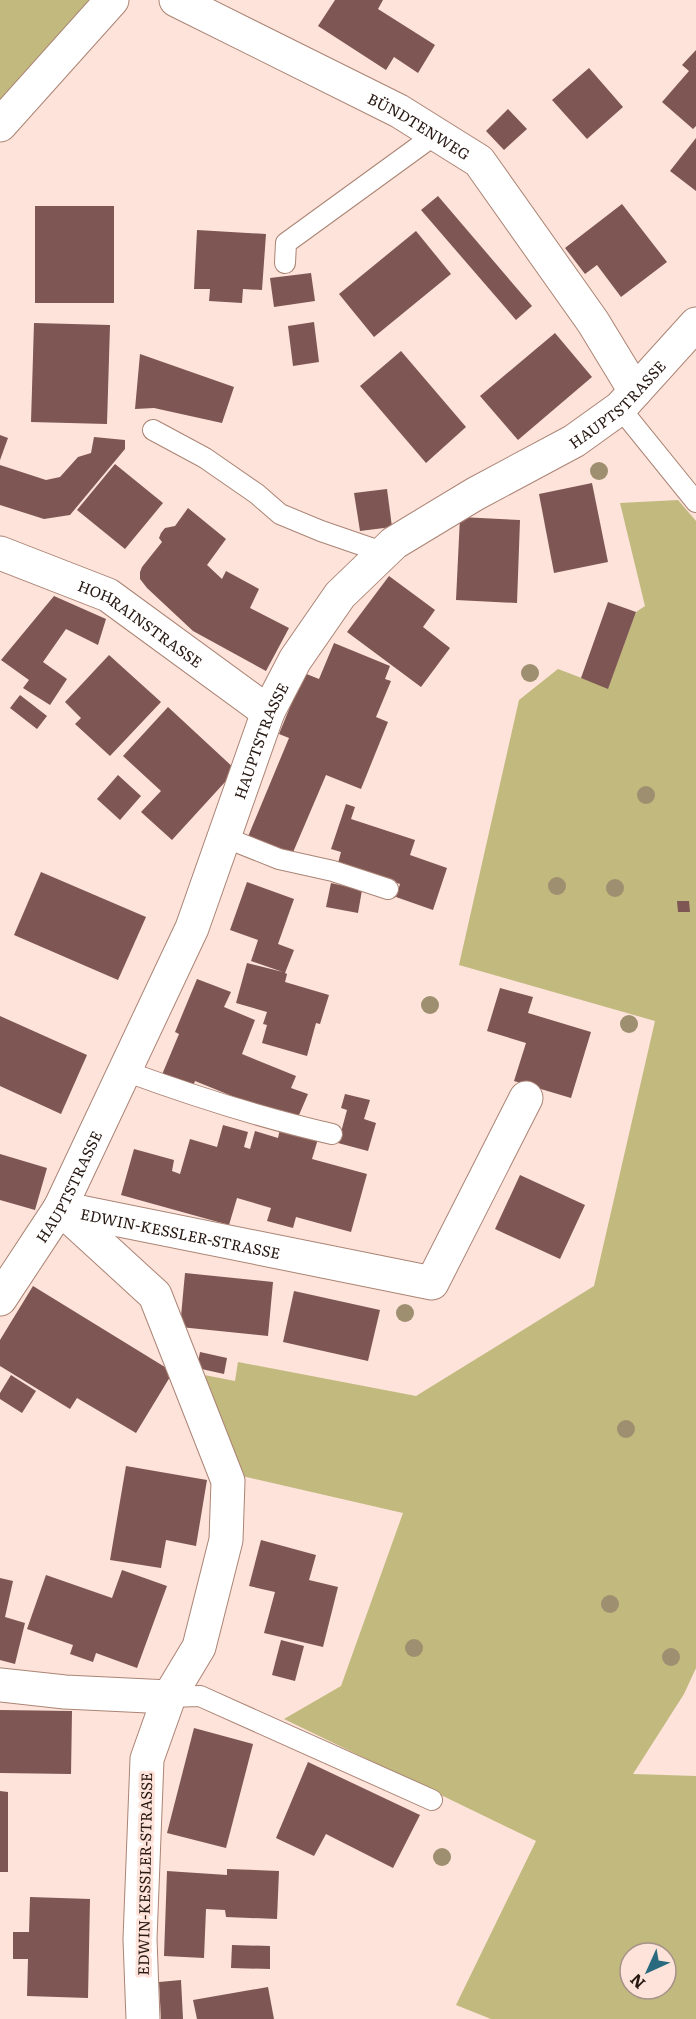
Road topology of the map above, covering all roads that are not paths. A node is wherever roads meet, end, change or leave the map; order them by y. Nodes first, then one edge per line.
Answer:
1 (112, 0) edge
2 (176, 0) edge
3 (0, 125) edge
4 (436, 134) junction
5 (285, 263) dead end
6 (696, 324) edge
7 (628, 400) junction
8 (153, 430) dead end
9 (696, 502) edge
10 (0, 553) edge
11 (385, 553) junction
12 (268, 712) junction
13 (224, 837) junction
14 (388, 889) dead end
15 (125, 1071) junction
16 (526, 1098) dead end
17 (332, 1134) dead end
18 (60, 1208) junction
19 (0, 1299) edge
20 (0, 1685) edge
21 (169, 1696) junction
22 (432, 1800) dead end
23 (143, 2019) edge

1 - 3 street
2 - 4 street, BÜNDTENWEG
4 - 5 lane
4 - 7 street, BÜNDTENWEG
6 - 7 street, HAUPTSTRASSE
7 - 9 lane
7 - 11 street, HAUPTSTRASSE
8 - 11 lane
10 - 12 street, HOHRAINSTRASSE
11 - 12 street, HAUPTSTRASSE
12 - 13 street, HAUPTSTRASSE
13 - 14 lane
13 - 15 street, HAUPTSTRASSE
15 - 17 lane
15 - 18 street, HAUPTSTRASSE
16 - 18 street, EDWIN-KESSLER-STRASSE
18 - 19 street, HAUPTSTRASSE
18 - 21 street, EDWIN-KESSLER-STRASSE
20 - 21 street
21 - 22 lane
21 - 23 street, EDWIN-KESSLER-STRASSE

